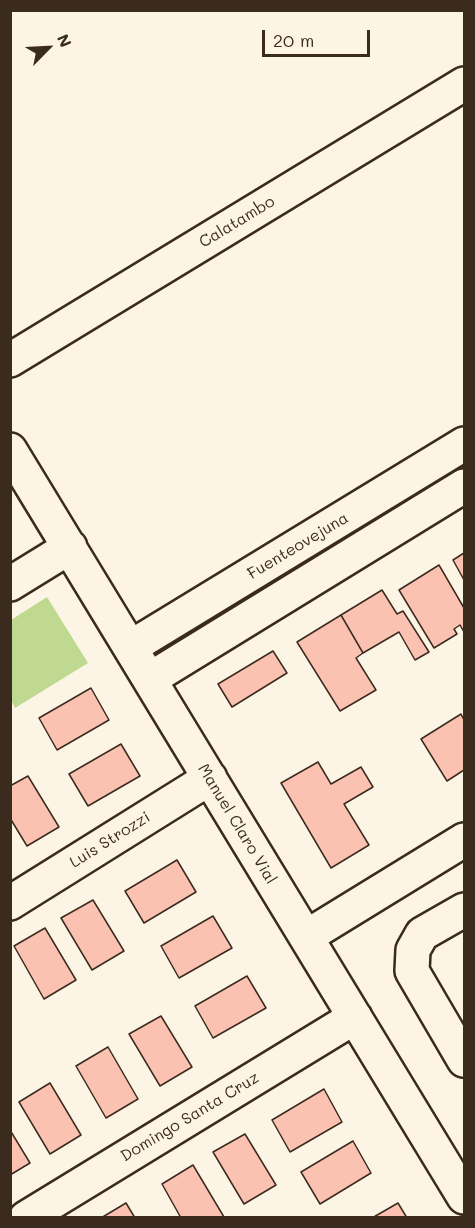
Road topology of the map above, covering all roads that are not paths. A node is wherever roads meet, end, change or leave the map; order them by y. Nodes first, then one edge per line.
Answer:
1 (465, 84) edge
2 (10, 360) edge
3 (465, 444) edge
4 (10, 450) edge
5 (465, 486) edge
6 (70, 548) junction
7 (10, 584) edge
8 (130, 647) junction
9 (150, 679) junction
10 (210, 778) junction
11 (465, 840) edge
12 (10, 903) edge
13 (465, 910) edge
14 (306, 937) junction
15 (355, 1017) junction
16 (465, 1060) edge
17 (465, 1197) edge
18 (26, 1218) edge

1 - 2 street, Calatambo
3 - 8 street, Fuenteovejuna
4 - 6 street, Manuel Claro Vial
5 - 9 street
6 - 7 street
6 - 8 street, Manuel Claro Vial
8 - 9 street, Manuel Claro Vial
9 - 10 street, Manuel Claro Vial
10 - 12 street, Luis Strozzi
10 - 14 street, Manuel Claro Vial
11 - 14 street
13 - 16 street
14 - 15 street, Manuel Claro Vial
15 - 17 street, Manuel Claro Vial
15 - 18 street, Domingo Santa Cruz

